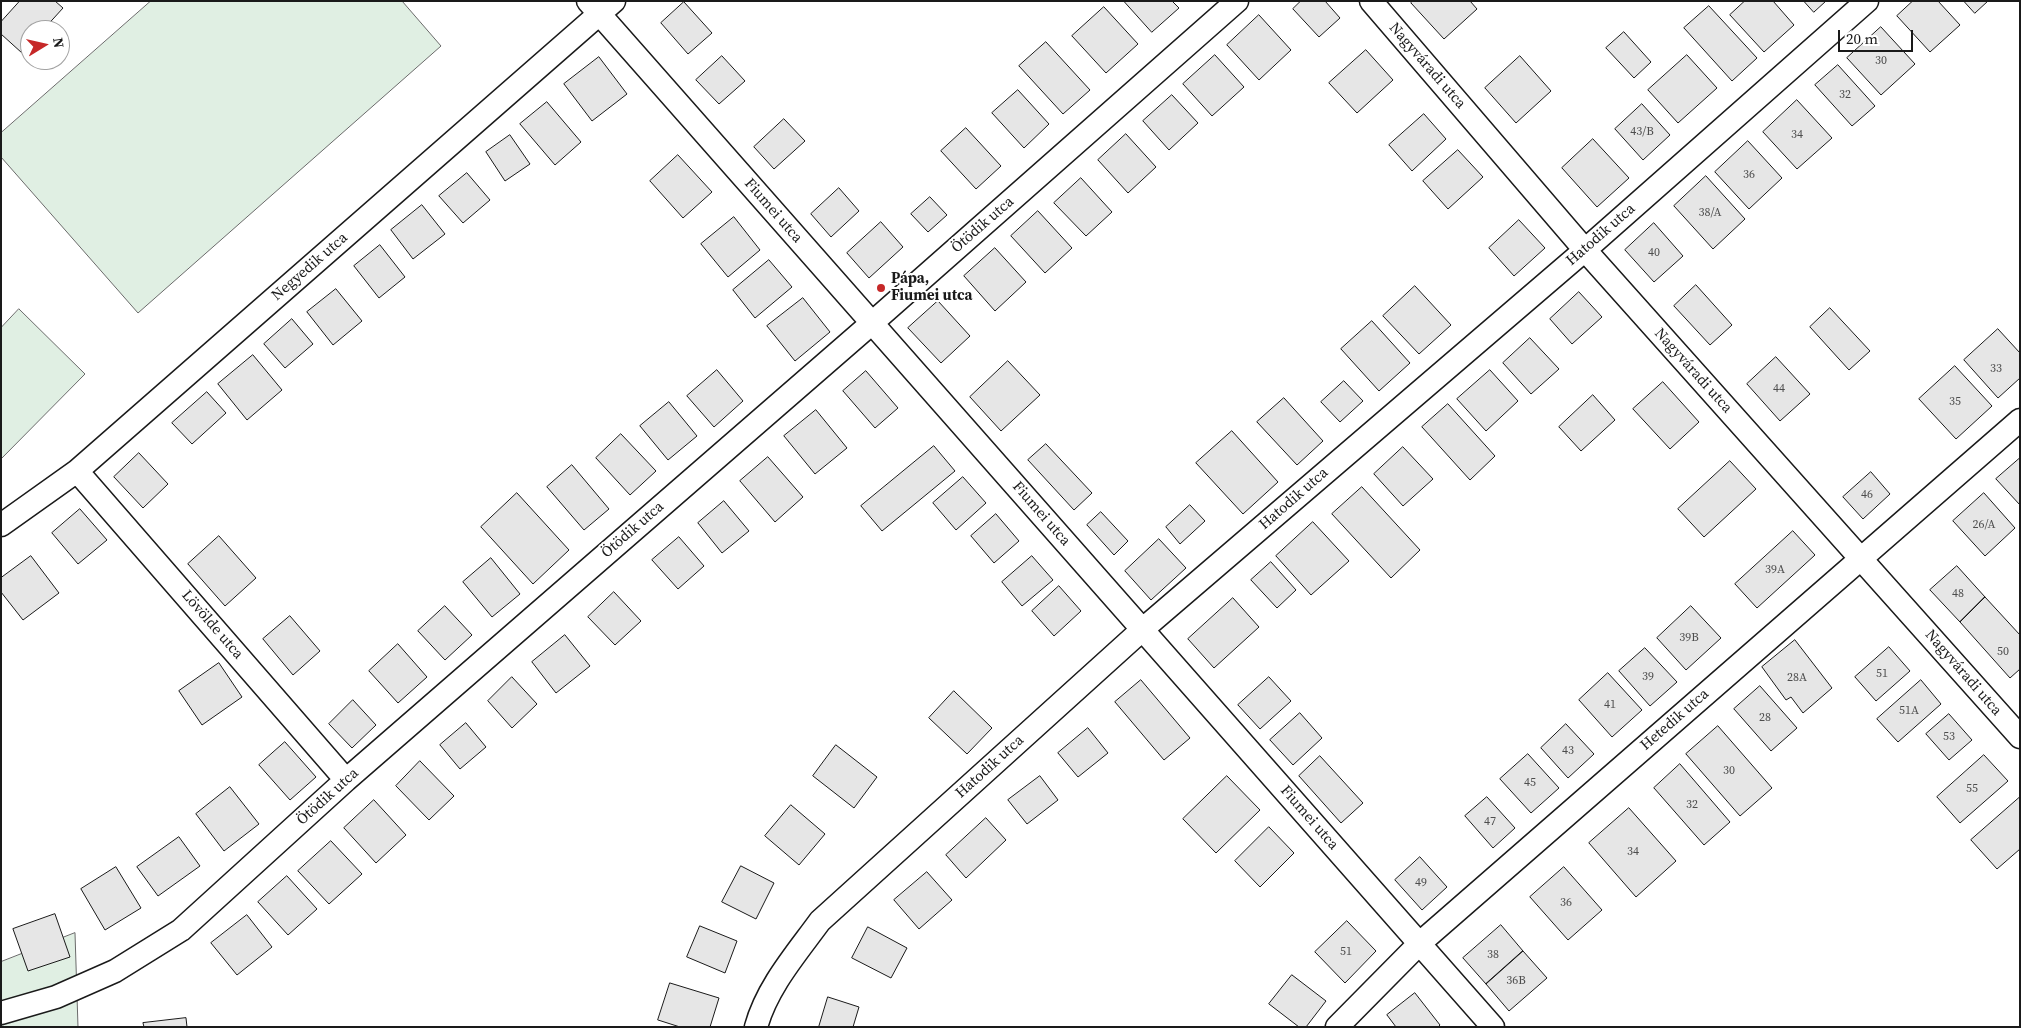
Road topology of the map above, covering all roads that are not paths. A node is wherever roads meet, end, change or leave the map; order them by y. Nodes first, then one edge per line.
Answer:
1 (1236, 1) edge
2 (1371, 1) edge
3 (1867, 1) edge
4 (600, 5) edge
5 (1584, 250) junction
6 (872, 323) junction
7 (2020, 420) edge
8 (77, 471) junction
9 (1, 525) edge
10 (1862, 558) junction
11 (1143, 630) junction
12 (2020, 737) edge
13 (346, 780) junction
14 (1420, 943) junction
15 (1, 1013) edge
16 (756, 1027) edge
17 (1337, 1027) edge
18 (1494, 1027) edge

1 - 6 street, Ötödik utca
2 - 5 street, Nagyváradi utca
3 - 5 street, Hatodik utca
4 - 6 street, Fiumei utca
4 - 8 street, Negyedik utca
5 - 10 street, Nagyváradi utca
5 - 11 street, Hatodik utca
6 - 11 street, Fiumei utca
6 - 13 street, Ötödik utca
7 - 10 street, Hetedik utca
8 - 9 street, Negyedik utca
8 - 13 street, Lövölde utca
10 - 12 street, Nagyváradi utca
10 - 14 street, Hetedik utca
11 - 14 street, Fiumei utca
11 - 16 street, Hatodik utca
13 - 15 street, Ötödik utca
14 - 17 street, Hetedik utca
14 - 18 street, Fiumei utca

